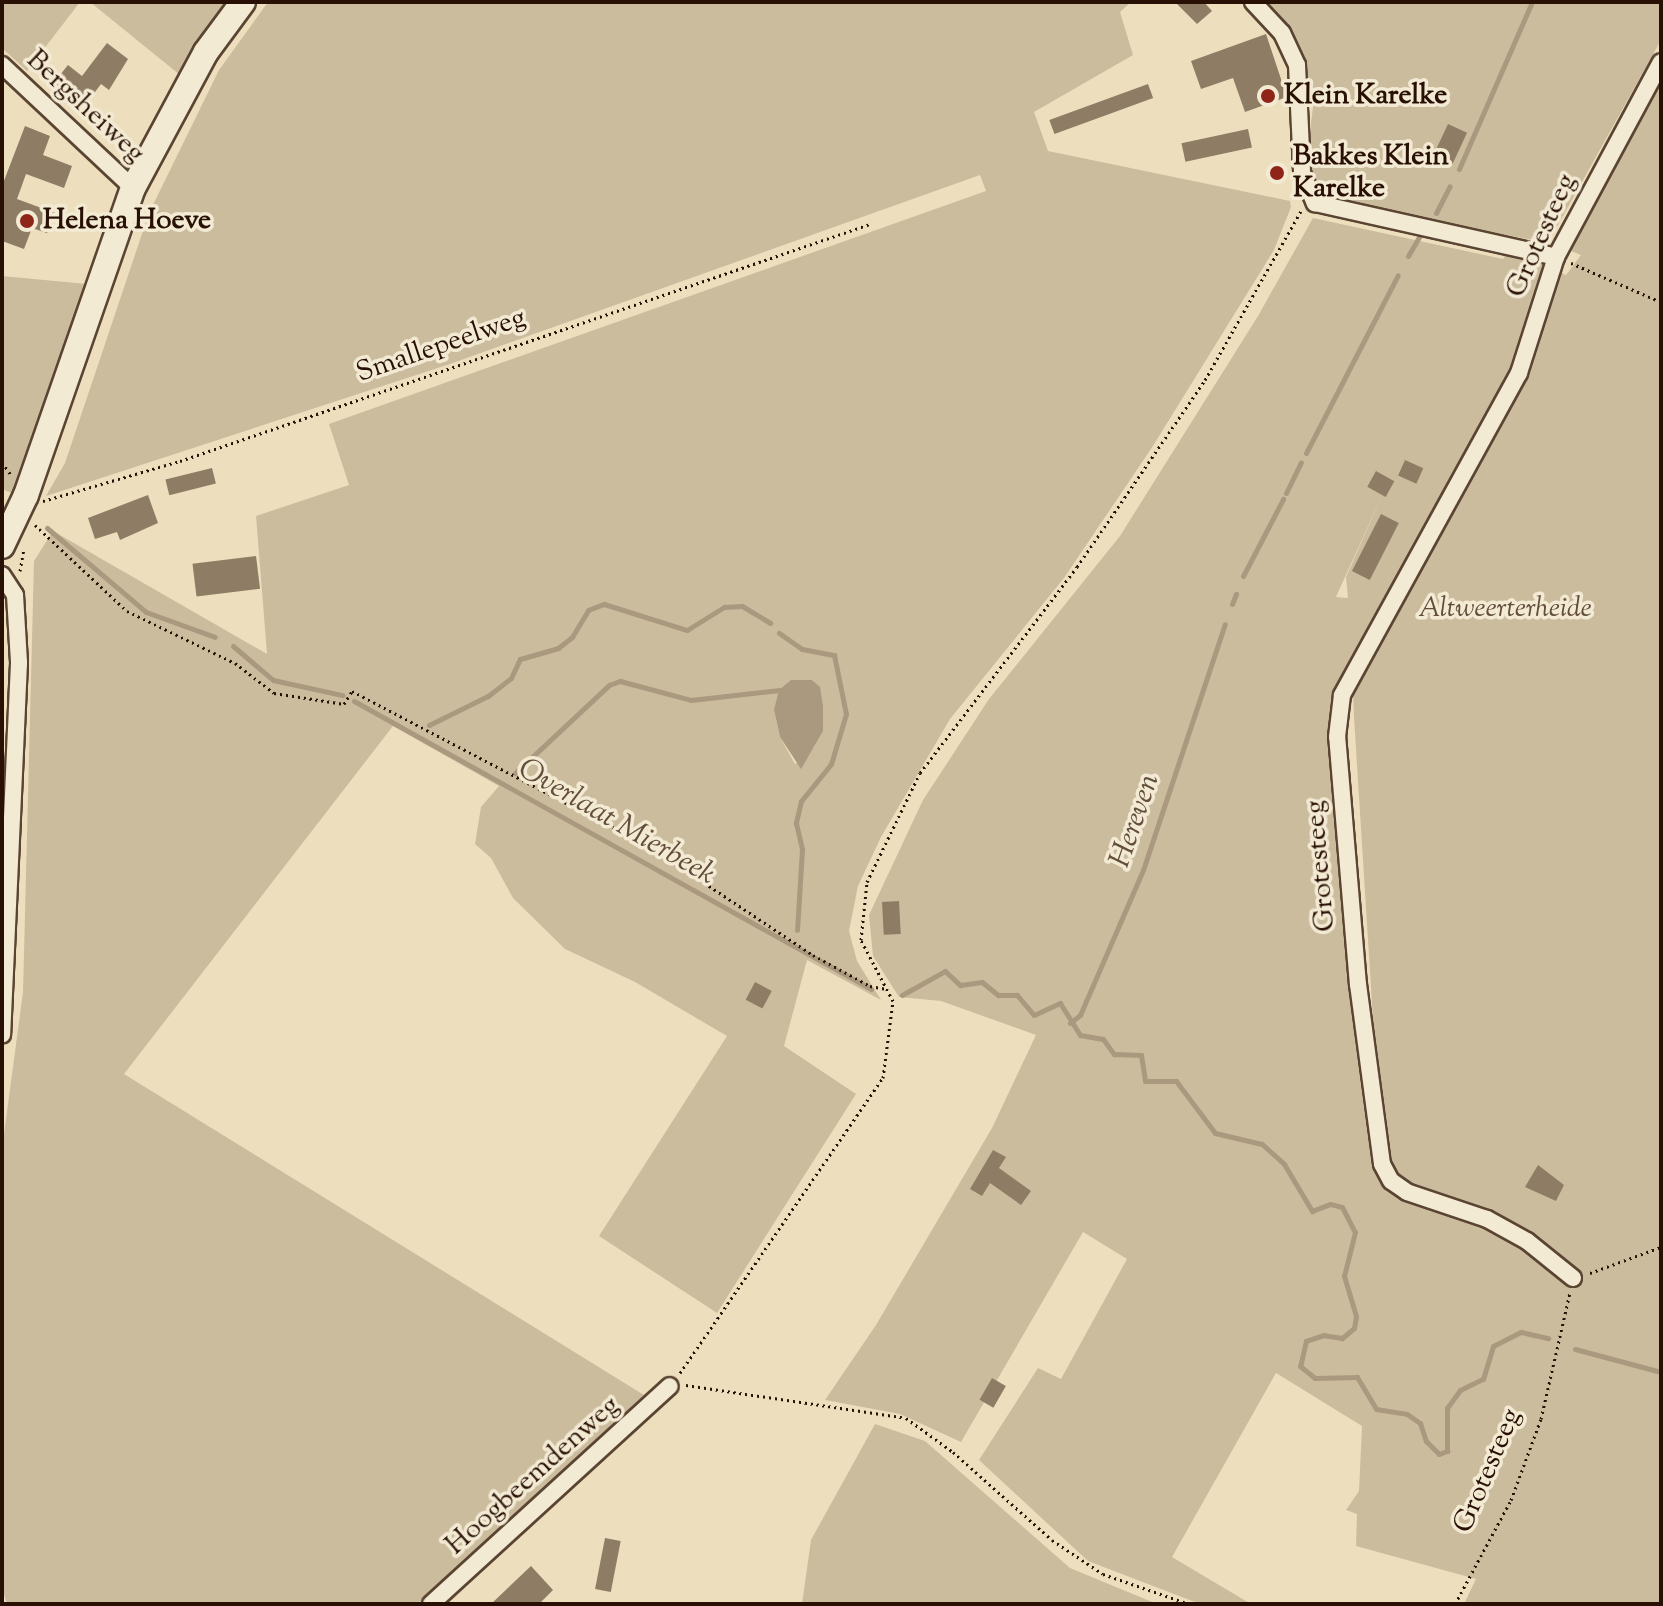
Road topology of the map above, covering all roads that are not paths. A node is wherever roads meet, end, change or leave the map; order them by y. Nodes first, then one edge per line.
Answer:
1 (243, 2) edge
2 (1253, 2) edge
3 (1661, 62) edge
4 (2, 65) edge
5 (133, 188) junction
6 (1556, 257) junction
7 (2, 546) edge
8 (2, 575) edge
9 (2, 1035) edge
10 (1573, 1278) road end
11 (670, 1386) road end
12 (431, 1604) edge

1 - 5 street
2 - 6 street
3 - 6 street, Grotesteeg
4 - 5 street, Bergsheiweg
5 - 7 street
6 - 10 street, Grotesteeg
8 - 9 street
11 - 12 street, Hoogbeemdenweg

